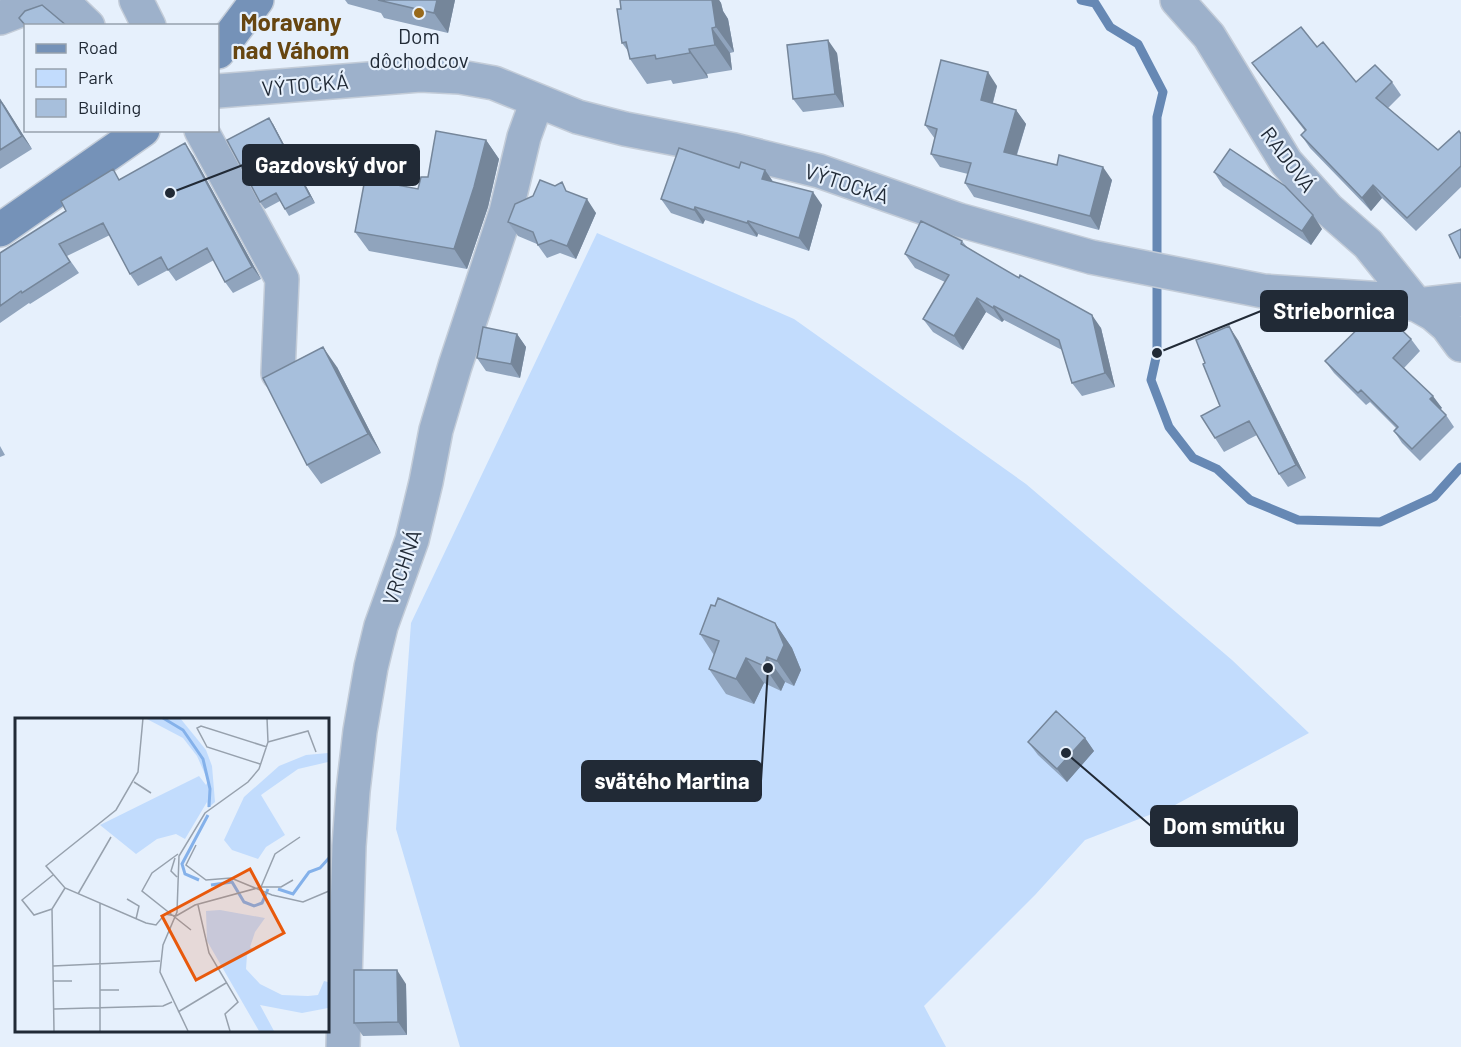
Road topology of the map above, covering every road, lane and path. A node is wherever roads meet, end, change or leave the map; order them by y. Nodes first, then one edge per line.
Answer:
1 (47, 0) edge
2 (57, 0) edge
3 (136, 0) edge
4 (257, 0) edge
5 (1177, 0) edge
6 (0, 18) edge
7 (86, 24) edge
8 (148, 24) edge
9 (219, 51) edge
10 (219, 91) edge
11 (537, 101) junction
12 (140, 132) edge
13 (202, 132) edge
14 (0, 230) edge
15 (1461, 300) edge
16 (1417, 305) junction
17 (1461, 345) edge
18 (278, 373) edge
19 (343, 1047) edge

1 - 6 street
2 - 7 street
3 - 8 street
4 - 9 main road
5 - 16 street, RADOVÁ
10 - 11 street, VÝTOCKÁ
11 - 16 street, VÝTOCKÁ
11 - 19 street, VRCHNÁ
12 - 14 main road
13 - 18 street
15 - 16 street
16 - 17 street, VÝTOCKÁ

